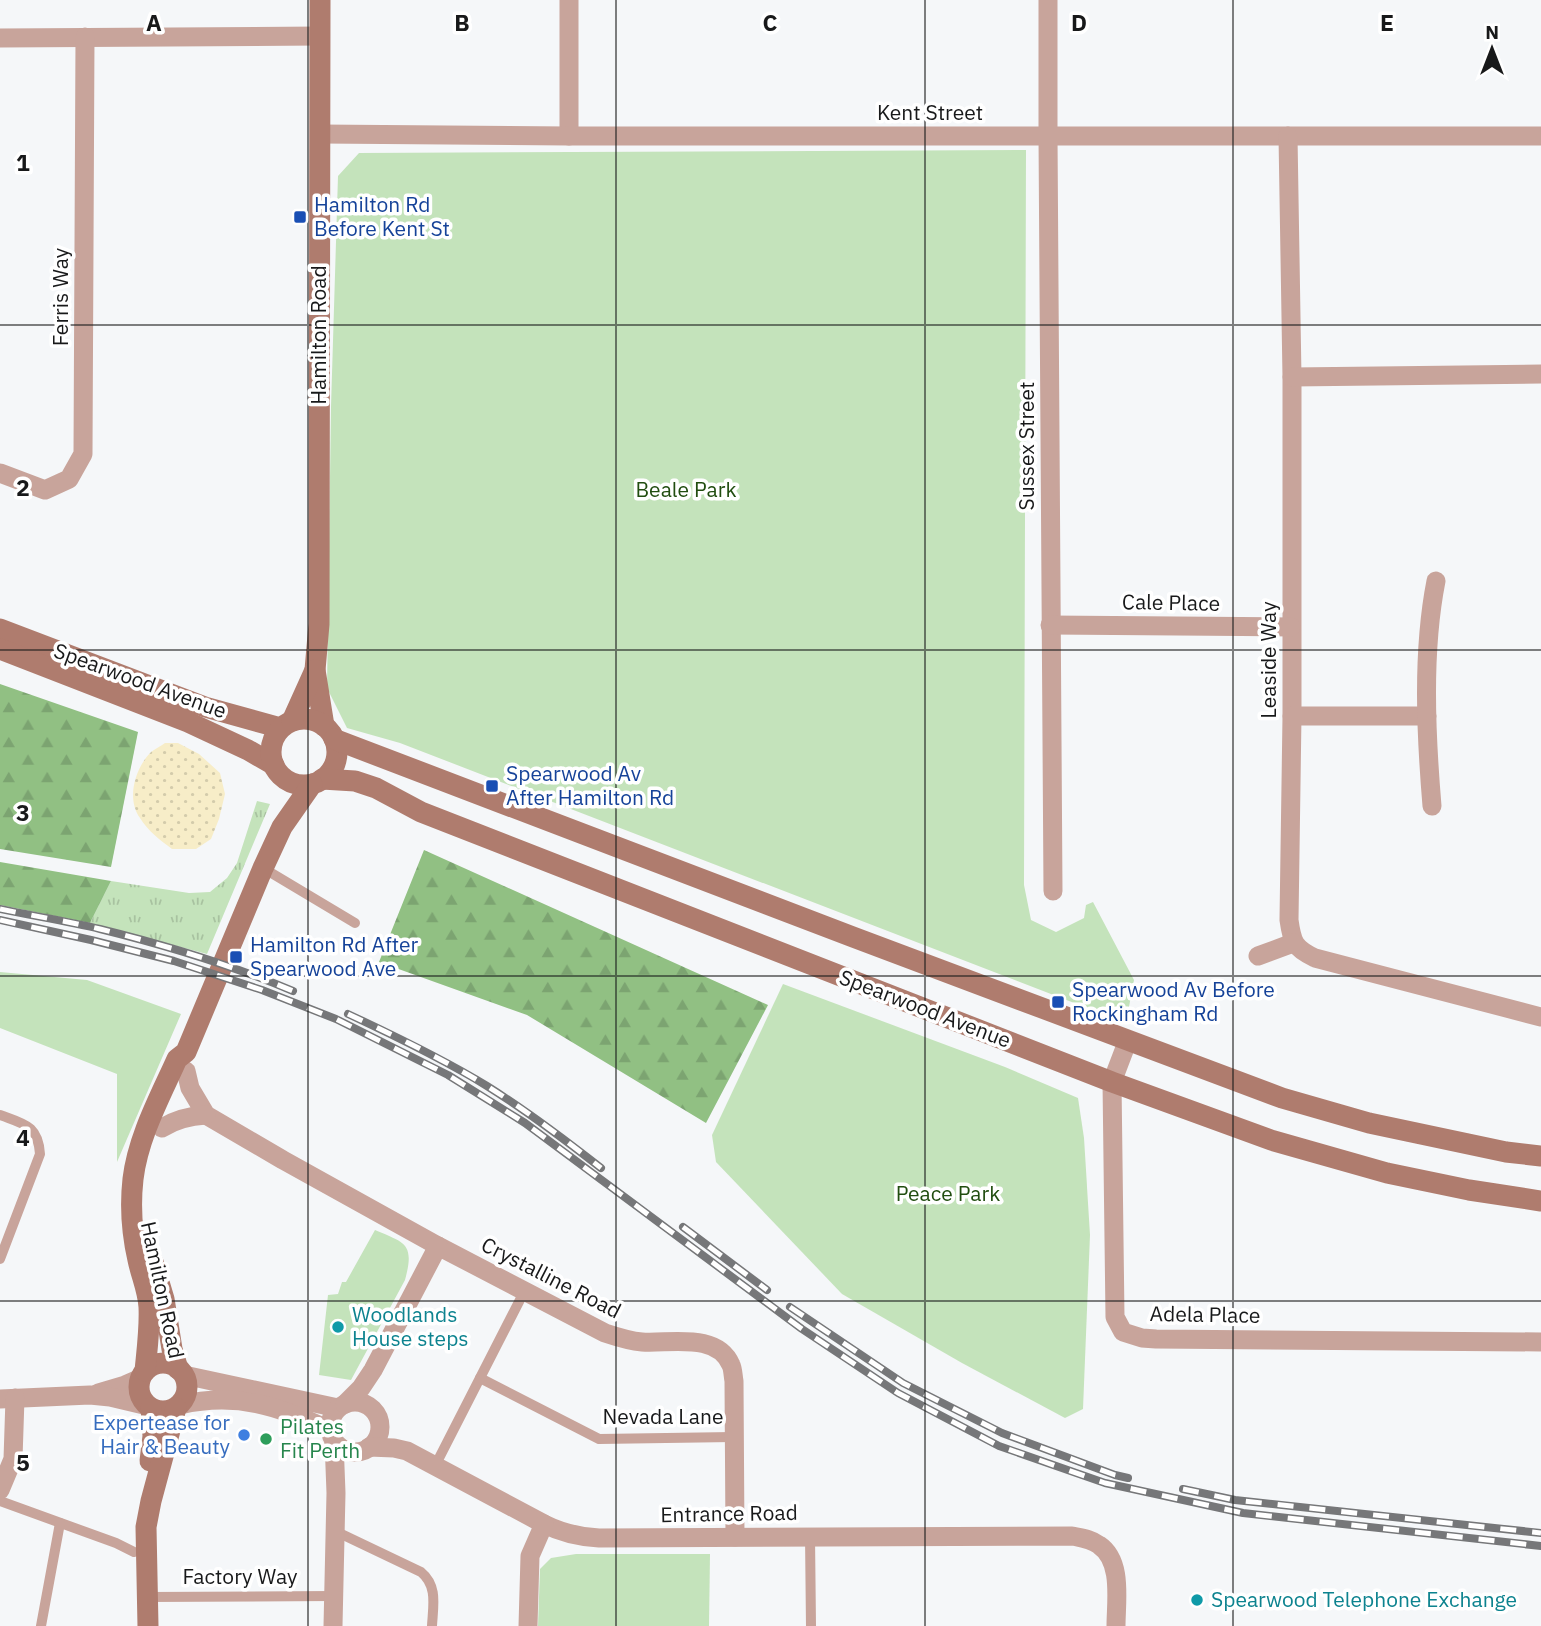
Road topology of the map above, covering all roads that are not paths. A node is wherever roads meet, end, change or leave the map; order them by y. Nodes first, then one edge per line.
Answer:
1 (320, 0) edge
2 (569, 0) edge
3 (1048, 0) edge
4 (320, 36) junction
5 (85, 37) junction
6 (0, 38) edge
7 (320, 134) junction
8 (1048, 135) junction
9 (569, 136) junction
10 (1288, 136) junction
11 (1541, 136) edge
12 (1541, 374) edge
13 (1292, 377) junction
14 (0, 473) edge
15 (1436, 581) dead end
16 (1051, 625) junction
17 (1291, 627) junction
18 (0, 629) edge
19 (0, 649) edge
20 (315, 670) junction
21 (1292, 716) junction
22 (1427, 716) junction
23 (287, 725) junction
24 (329, 732) junction
25 (280, 772) junction
26 (317, 782) junction
27 (1432, 806) dead end
28 (282, 827) junction
29 (263, 868) junction
30 (1053, 891) dead end
31 (355, 923) dead end
32 (1293, 943) junction
33 (1258, 956) dead end
34 (1541, 1017) edge
35 (1128, 1040) junction
36 (186, 1062) junction
37 (1112, 1082) junction
38 (0, 1115) edge
39 (206, 1115) junction
40 (162, 1128) junction
41 (1541, 1156) edge
42 (1541, 1201) edge
43 (438, 1245) junction
44 (0, 1259) edge
45 (525, 1290) junction
46 (1541, 1342) edge
47 (373, 1370) junction
48 (181, 1372) junction
49 (143, 1375) junction
50 (480, 1378) junction
51 (90, 1395) junction
52 (8, 1398) edge
53 (342, 1406) junction
54 (150, 1407) junction
55 (178, 1407) junction
56 (376, 1416) junction
57 (332, 1435) junction
58 (733, 1437) junction
59 (365, 1449) junction
60 (407, 1451) junction
61 (435, 1466) junction
62 (1, 1477) edge
63 (336, 1493) junction
64 (0, 1501) edge
65 (60, 1523) junction
66 (544, 1524) junction
67 (334, 1531) junction
68 (810, 1536) junction
69 (735, 1537) junction
70 (134, 1552) junction
71 (333, 1596) junction
72 (148, 1597) junction
73 (41, 1626) edge
74 (136, 1626) edge
75 (148, 1626) edge
76 (333, 1626) edge
77 (432, 1626) edge
78 (528, 1626) edge
79 (811, 1626) edge
80 (1116, 1626) edge

1 - 4 main road, Hamilton Road
2 - 9 street
3 - 8 street, Sussex Street
4 - 5 street
4 - 7 main road, Hamilton Road
5 - 6 street
5 - 14 street, Ferris Way
7 - 9 street, Kent Street
7 - 20 main road, Hamilton Road
8 - 9 street, Kent Street
8 - 10 street, Kent Street
8 - 16 street, Sussex Street
10 - 11 street, Kent Street
10 - 13 street, Leaside Way
12 - 13 street
13 - 17 street, Leaside Way
15 - 22 street
16 - 17 street, Cale Place
16 - 30 street, Sussex Street
17 - 21 street, Leaside Way
18 - 23 main road, Spearwood Avenue
19 - 25 main road, Spearwood Avenue
20 - 23 main road, Hamilton Road
20 - 24 main road, Hamilton Road
21 - 22 street
21 - 32 street, Leaside Way
22 - 27 street
23 - 24 main road
23 - 25 main road
24 - 26 main road
24 - 35 main road, Spearwood Avenue
25 - 26 main road
25 - 28 main road, Hamilton Road
26 - 28 main road, Hamilton Road
26 - 37 main road, Spearwood Avenue
28 - 29 main road, Hamilton Road
29 - 31 lane
29 - 36 main road, Hamilton Road
32 - 33 street
32 - 34 street
35 - 37 street, Adela Place
35 - 41 main road, Spearwood Avenue
36 - 39 street
36 - 40 main road, Hamilton Road
36 - 49 main road, Hamilton Road
37 - 42 main road, Spearwood Avenue
37 - 46 street, Adela Place
38 - 44 lane
39 - 40 street
39 - 43 street, Crystalline Road
40 - 48 main road, Hamilton Road
43 - 45 street, Crystalline Road
43 - 47 street
45 - 50 lane
45 - 58 street, Crystalline Road
47 - 53 street
47 - 56 street
48 - 49 main road
48 - 53 street
48 - 55 main road
49 - 51 street
49 - 54 main road
50 - 58 lane, Nevada Lane
50 - 61 lane
51 - 52 street
51 - 54 street
52 - 62 street
53 - 56 street
53 - 57 street
54 - 55 main road
54 - 70 main road
55 - 57 street
55 - 72 main road
56 - 59 street
56 - 60 street, Entrance Road
57 - 59 street
57 - 63 street
58 - 69 street, Crystalline Road
59 - 60 street, Entrance Road
59 - 63 street
60 - 61 street, Entrance Road
61 - 66 street, Entrance Road
63 - 67 street
64 - 65 lane
65 - 70 lane
65 - 73 lane
66 - 69 street, Entrance Road
66 - 78 street
67 - 71 street
67 - 77 lane
68 - 69 street, Entrance Road
68 - 79 lane
68 - 80 street, Entrance Road
70 - 74 main road
71 - 72 lane, Factory Way
71 - 76 street
72 - 75 main road

